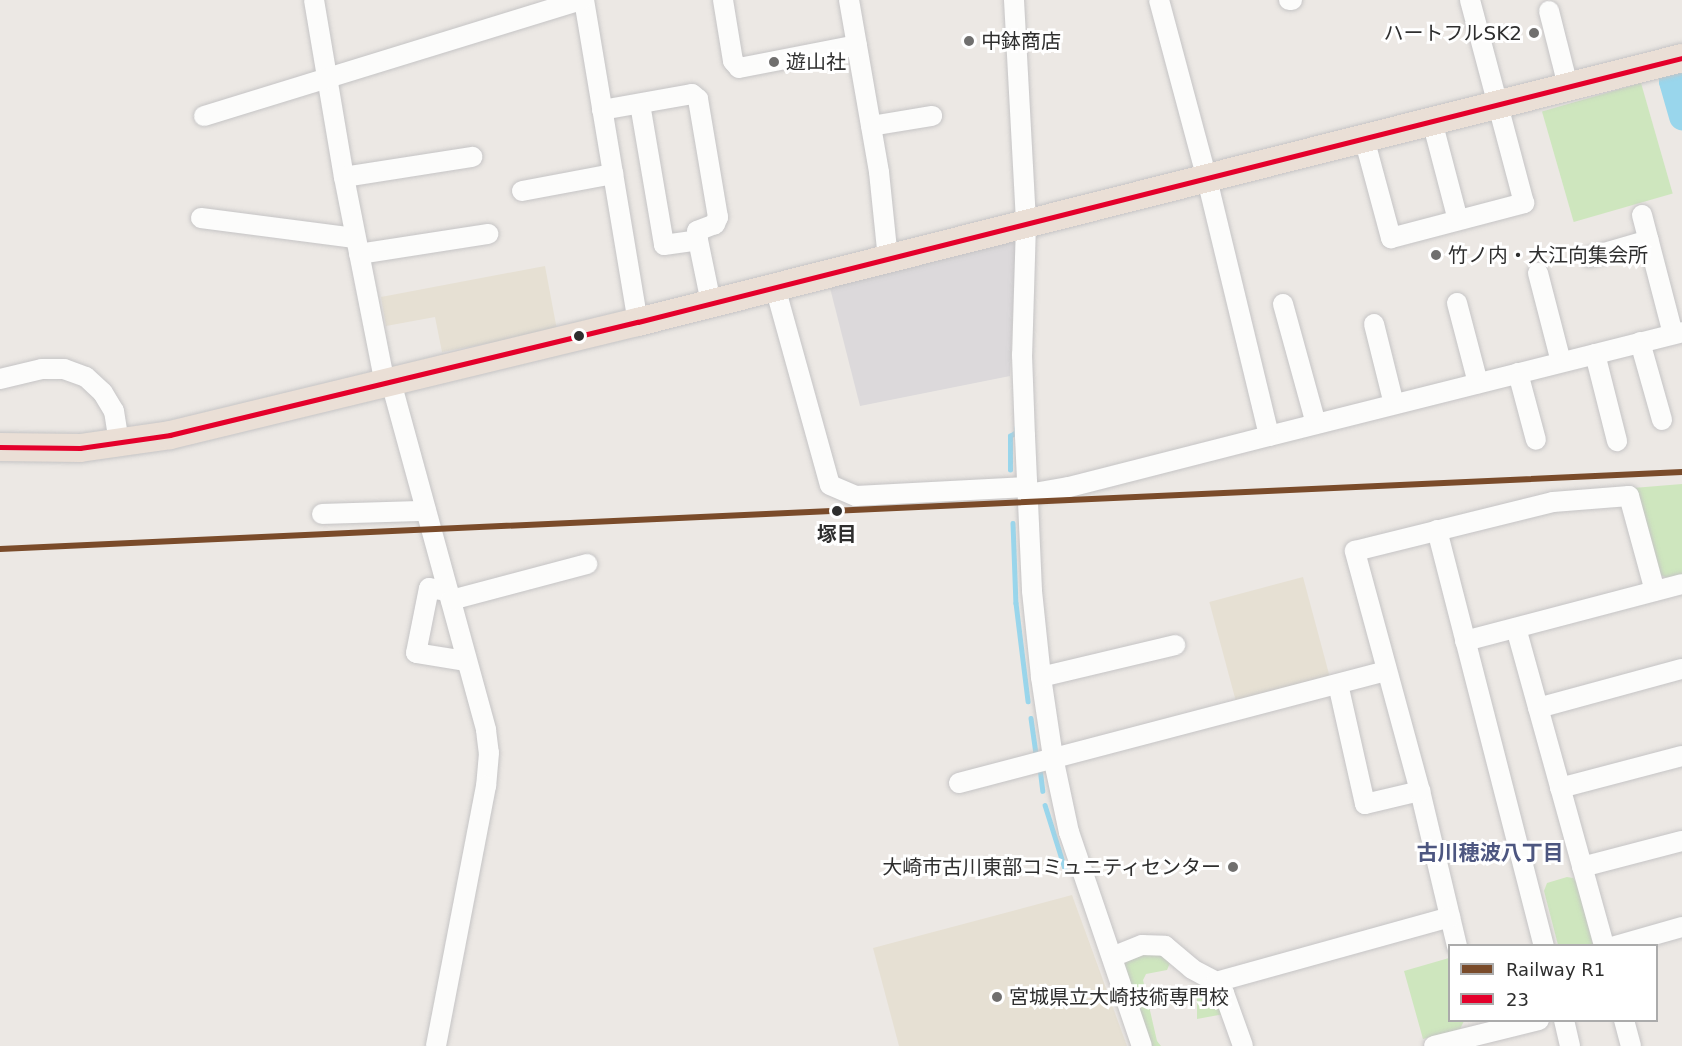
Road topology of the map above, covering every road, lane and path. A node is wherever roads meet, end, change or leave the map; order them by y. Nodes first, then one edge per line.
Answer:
1 (314, 0) edge
2 (583, 0) edge
3 (723, 0) edge
4 (849, 0) edge
5 (1014, 0) edge
6 (1159, 0) edge
7 (1470, 0) edge
8 (1549, 11) dead end
9 (856, 45) junction
10 (1682, 58) edge
11 (328, 78) junction
12 (1568, 86) junction
13 (640, 104) junction
14 (1497, 104) junction
15 (603, 110) junction
16 (204, 116) dead end
17 (932, 116) dead end
18 (1432, 121) junction
19 (871, 126) junction
20 (1364, 138) junction
21 (472, 157) dead end
22 (613, 174) junction
23 (344, 177) junction
24 (1206, 179) junction
25 (522, 191) dead end
26 (1642, 215) dead end
27 (201, 218) dead end
28 (1458, 220) junction
29 (1026, 224) junction
30 (488, 234) dead end
31 (698, 240) junction
32 (1649, 240) junction
33 (357, 246) junction
34 (1590, 256) dead end
35 (888, 259) junction
36 (1538, 273) dead end
37 (775, 287) junction
38 (711, 303) junction
39 (1457, 303) dead end
40 (1283, 304) dead end
41 (638, 322) junction
42 (1374, 324) dead end
43 (1677, 333) edge
44 (1640, 342) junction
45 (1594, 354) junction
46 (1561, 362) junction
47 (1518, 373) junction
48 (0, 379) edge
49 (388, 383) junction
50 (1478, 383) junction
51 (1394, 404) junction
52 (1662, 420) dead end
53 (1316, 424) junction
54 (1269, 436) junction
55 (1536, 440) dead end
56 (1617, 441) dead end
57 (119, 444) junction
58 (0, 447) edge
59 (1028, 490) junction
60 (426, 511) junction
61 (322, 514) dead end
62 (1437, 530) junction
63 (587, 564) dead end
64 (1682, 584) edge
65 (1655, 591) junction
66 (449, 596) junction
67 (1516, 627) junction
68 (1465, 641) junction
69 (1175, 645) dead end
70 (466, 661) junction
71 (1682, 669) edge
72 (1387, 671) junction
73 (1041, 677) junction
74 (1338, 684) junction
75 (1538, 708) junction
76 (1682, 756) edge
77 (1053, 757) junction
78 (959, 783) dead end
79 (1560, 788) junction
80 (1420, 791) junction
81 (1682, 841) edge
82 (1582, 867) junction
83 (1450, 917) junction
84 (1682, 927) edge
85 (1457, 944) edge
86 (1544, 944) edge
87 (1604, 944) edge
88 (1619, 944) edge
89 (1112, 957) junction
90 (1216, 982) junction
91 (1522, 1022) edge
92 (1564, 1022) edge
93 (1625, 1022) edge
94 (1479, 1027) edge
95 (436, 1046) edge
96 (1142, 1046) edge
97 (1243, 1046) edge
98 (1434, 1046) edge
99 (1570, 1046) edge
100 (1631, 1046) edge

1 - 11 street
2 - 11 street
2 - 15 street
3 - 9 street
4 - 9 street
5 - 29 street
6 - 24 street
7 - 14 street
8 - 12 street
9 - 19 street
10 - 12 highway
11 - 16 street
11 - 23 street
12 - 14 highway
13 - 15 street
13 - 31 street
13 - 31 street
14 - 18 highway
14 - 28 street
15 - 22 street
17 - 19 street
18 - 20 highway
18 - 28 street
19 - 35 street
20 - 24 highway
20 - 28 street
21 - 23 street
22 - 25 street
22 - 41 street
23 - 33 street
24 - 29 highway
24 - 54 street
26 - 32 street
27 - 33 street
29 - 35 highway
29 - 59 street
30 - 33 street
31 - 38 street
32 - 34 street
32 - 43 street
33 - 49 street
35 - 37 highway
36 - 46 street
37 - 38 highway
37 - 59 street
38 - 41 highway
39 - 50 street
40 - 53 street
41 - 49 highway
42 - 51 street
43 - 44 street
44 - 45 street
44 - 52 street
45 - 46 street
45 - 56 street
46 - 47 street
47 - 50 street
47 - 55 street
48 - 57 street
49 - 57 highway
49 - 60 street
50 - 51 street
51 - 53 street
53 - 54 street
54 - 59 street
57 - 58 highway
59 - 73 street
60 - 61 street
60 - 66 street
62 - 65 street
62 - 68 street
62 - 72 street
63 - 66 street
64 - 65 street
65 - 67 street
66 - 70 street
66 - 70 street
67 - 68 street
67 - 75 street
68 - 86 street
69 - 73 street
70 - 95 street
71 - 75 street
72 - 74 street
72 - 80 street
73 - 77 street
74 - 77 street
74 - 80 street
75 - 79 street
76 - 79 street
77 - 78 street
77 - 89 street
79 - 82 street
80 - 83 street
81 - 82 street
82 - 87 street
83 - 85 street
83 - 90 street
84 - 88 street
89 - 90 street
89 - 96 street
90 - 97 street
91 - 94 street
92 - 99 street
93 - 100 street
94 - 98 street

